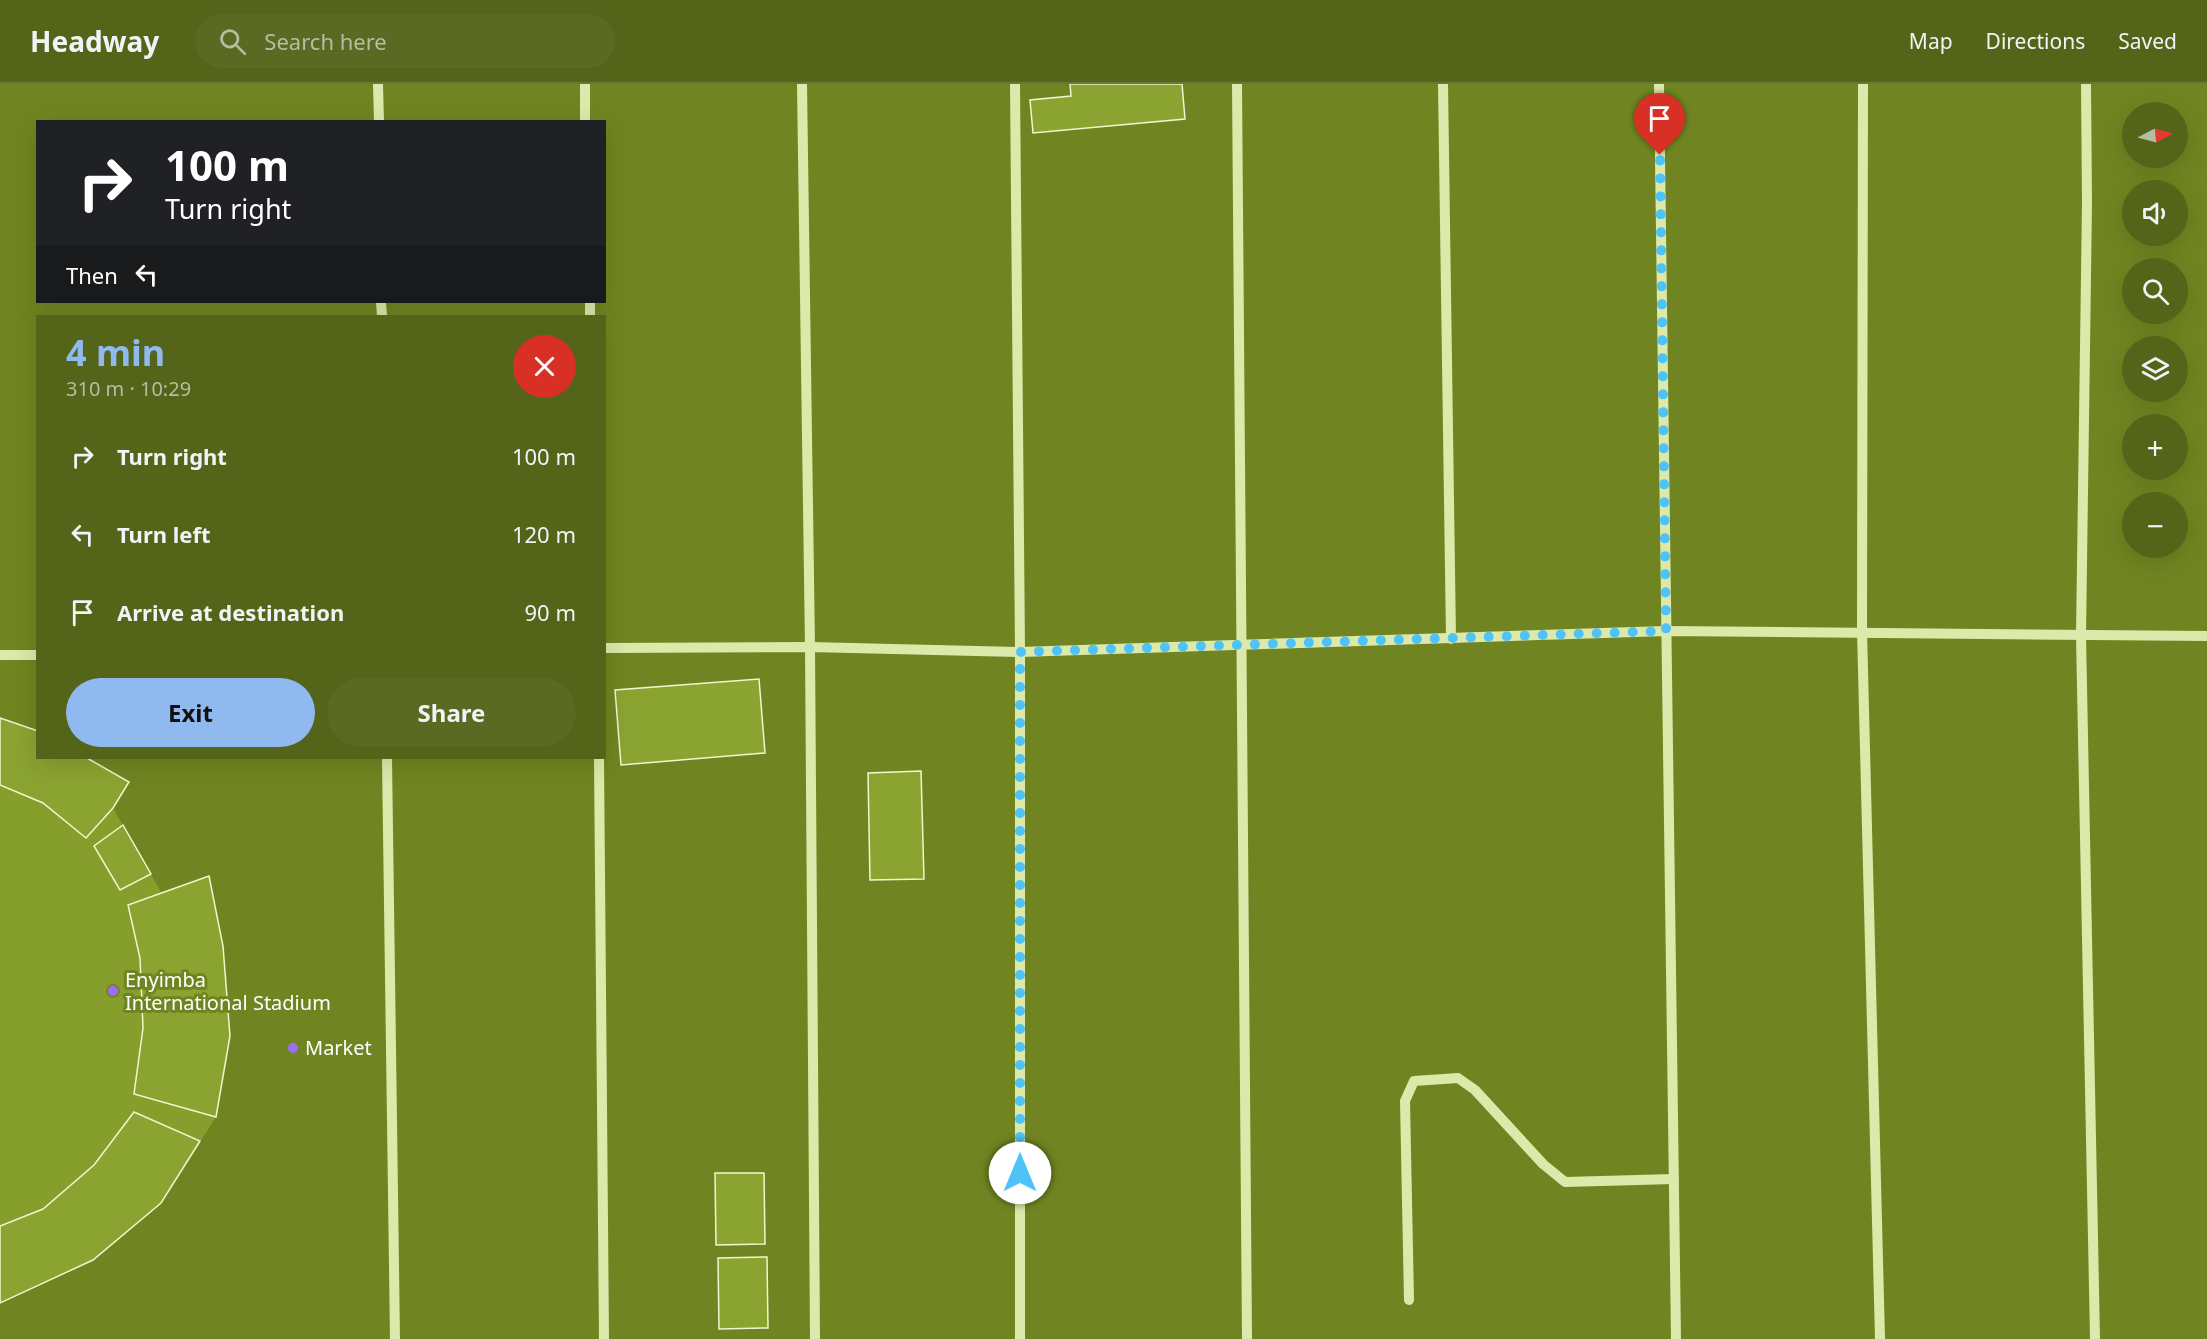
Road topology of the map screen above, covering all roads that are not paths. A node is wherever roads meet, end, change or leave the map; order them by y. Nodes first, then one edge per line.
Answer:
1 (378, 84) edge
2 (585, 84) edge
3 (802, 84) edge
4 (1015, 84) edge
5 (1237, 84) edge
6 (1443, 84) edge
7 (1659, 84) edge
8 (1863, 84) edge
9 (2086, 84) edge
10 (379, 120) edge
11 (585, 120) edge
12 (1666, 631) junction
13 (1862, 632) junction
14 (2081, 636) junction
15 (2207, 636) edge
16 (1451, 639) junction
17 (1242, 646) junction
18 (810, 647) junction
19 (606, 648) edge
20 (1020, 652) junction
21 (0, 655) edge
22 (36, 655) edge
23 (387, 759) edge
24 (599, 759) edge
25 (1674, 1179) junction
26 (1410, 1300) dead end
27 (395, 1339) edge
28 (604, 1339) edge
29 (815, 1339) edge
30 (1020, 1339) edge
31 (1247, 1339) edge
32 (1676, 1339) edge
33 (1880, 1339) edge
34 (2095, 1339) edge

1 - 10 street
2 - 11 street
3 - 18 street
4 - 20 street
5 - 17 street
6 - 16 street
7 - 12 street
8 - 13 street
9 - 14 street
12 - 13 street
12 - 16 street
12 - 25 street
13 - 14 street
13 - 33 street
14 - 15 street
14 - 34 street
16 - 17 street
17 - 20 street
17 - 31 street
18 - 19 street
18 - 20 street
18 - 29 street
20 - 30 street
21 - 22 street
23 - 27 street
24 - 28 street
25 - 26 street
25 - 32 street

